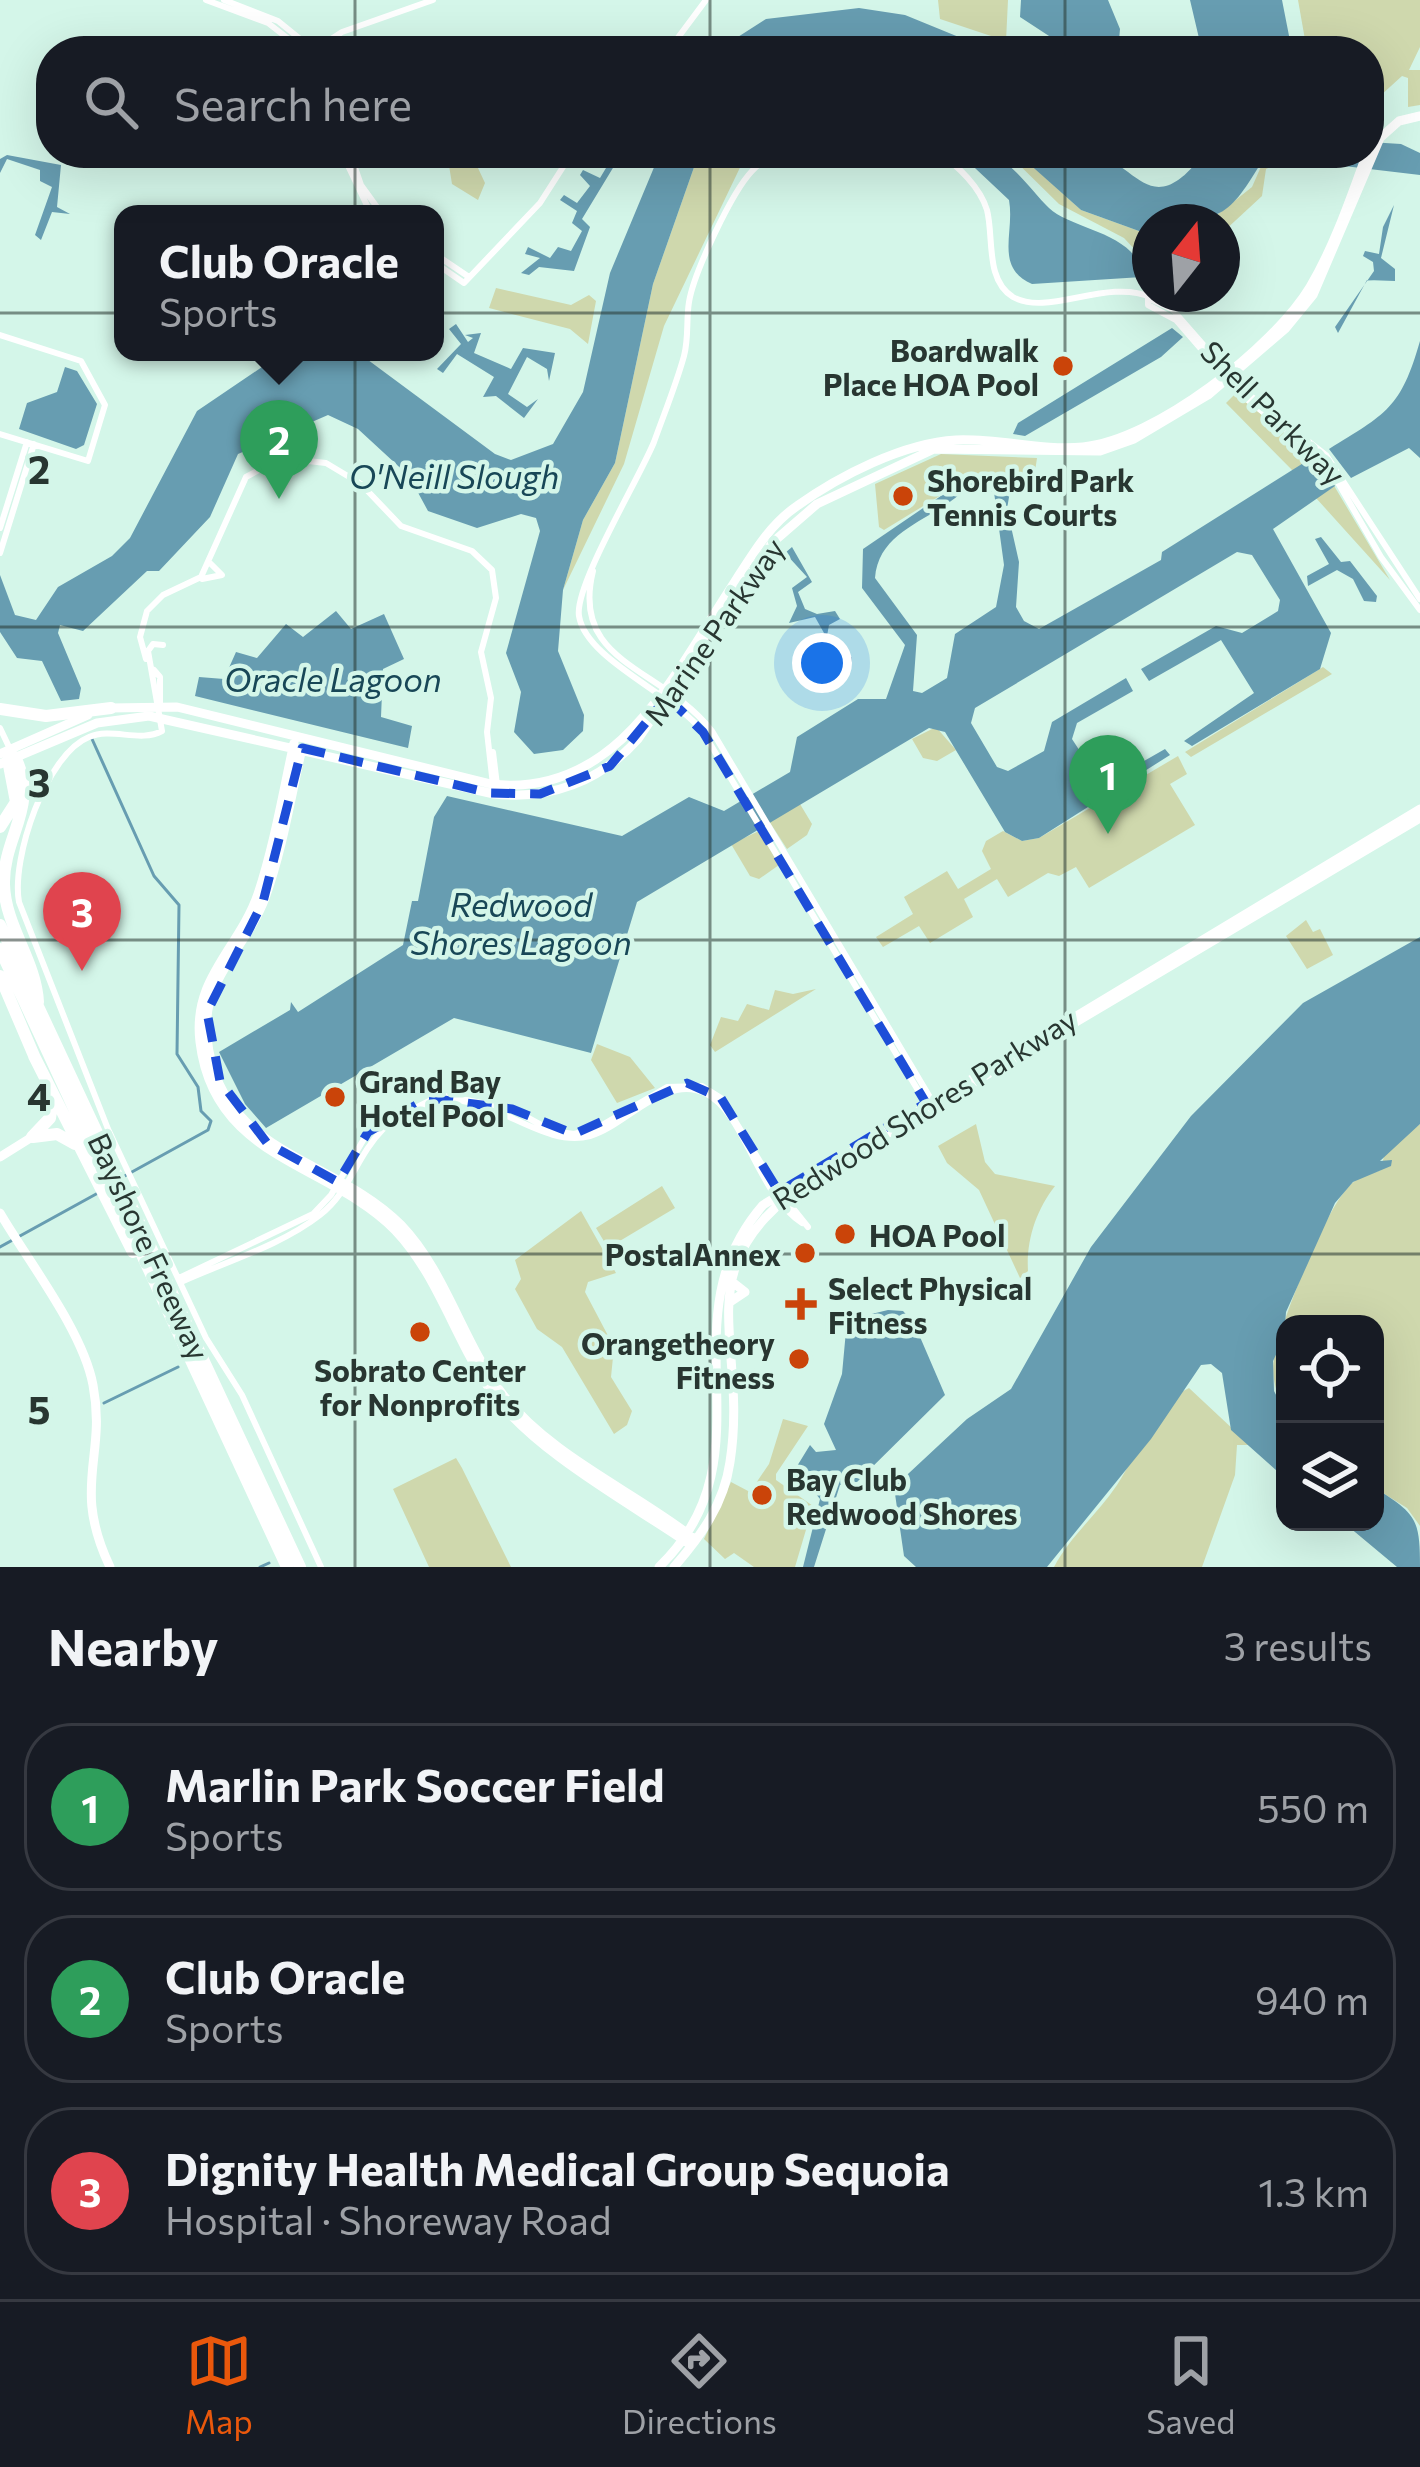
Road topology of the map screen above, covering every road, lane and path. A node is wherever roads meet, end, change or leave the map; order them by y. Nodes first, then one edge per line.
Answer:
1 (206, 0) edge
2 (224, 0) edge
3 (433, 0) edge
4 (706, 0) edge
5 (288, 36) edge
6 (295, 36) edge
7 (336, 36) edge
8 (679, 36) edge
9 (1420, 113) edge
10 (1384, 135) edge
11 (352, 168) edge
12 (353, 168) edge
13 (562, 168) edge
14 (759, 168) edge
15 (959, 168) edge
16 (1365, 168) edge
17 (1365, 168) edge
18 (1362, 177) junction
19 (367, 205) edge
20 (375, 205) edge
21 (444, 262) edge
22 (444, 268) edge
23 (466, 280) junction
24 (0, 335) edge
25 (1227, 376) junction
26 (0, 434) edge
27 (30, 443) junction
28 (0, 528) edge
29 (0, 554) edge
30 (211, 560) junction
31 (194, 584) junction
32 (1420, 599) edge
33 (1420, 610) edge
34 (163, 645) dead end
35 (153, 670) junction
36 (666, 691) junction
37 (160, 705) junction
38 (111, 708) junction
39 (0, 709) edge
40 (163, 717) junction
41 (0, 728) edge
42 (299, 743) junction
43 (5, 755) edge
44 (0, 783) edge
45 (494, 788) junction
46 (1420, 814) edge
47 (4, 823) edge
48 (0, 925) edge
49 (0, 949) edge
50 (0, 976) edge
51 (38, 1010) junction
52 (34, 1055) junction
53 (931, 1105) junction
54 (32, 1137) junction
55 (77, 1145) junction
56 (0, 1157) edge
57 (115, 1182) junction
58 (339, 1186) junction
59 (779, 1198) junction
60 (0, 1213) edge
61 (806, 1226) dead end
62 (180, 1280) junction
63 (690, 1540) junction
64 (293, 1566) edge
65 (110, 1567) edge
66 (321, 1567) edge
67 (659, 1567) edge
68 (674, 1567) edge

1 - 5 street
2 - 6 street
3 - 7 street
4 - 8 street
9 - 10 main road
11 - 19 street
12 - 20 street
13 - 23 street
14 - 36 street
15 - 25 street, Shell Parkway
16 - 18 main road, Marine Parkway
17 - 18 main road, Marine Parkway
18 - 25 main road, Marine Parkway
21 - 23 street
22 - 23 street
24 - 27 street
25 - 32 street, Shell Parkway
25 - 33 street, Shell Parkway
25 - 36 main road, Marine Parkway
26 - 27 street
27 - 28 street
27 - 29 street
30 - 31 street
30 - 31 street
30 - 45 street
31 - 35 street
34 - 35 street
35 - 37 street
36 - 45 main road, Marine Parkway
36 - 53 street
37 - 38 main road, Marine Parkway
37 - 40 street
37 - 42 main road, Marine Parkway
38 - 39 highway
38 - 43 main road, Marine Parkway
40 - 42 main road, Marine Parkway
40 - 43 main road, Marine Parkway
40 - 57 street
41 - 43 street
42 - 45 main road, Marine Parkway
42 - 58 main road
43 - 47 highway
43 - 51 highway
44 - 47 highway
46 - 53 main road, Redwood Shores Parkway
48 - 51 highway, Bayshore Freeway
49 - 57 highway, Bayshore Freeway
50 - 52 highway
51 - 57 highway, Bayshore Freeway
52 - 54 highway
52 - 55 highway
53 - 59 main road, Redwood Shores Parkway
54 - 55 highway
54 - 56 main road
55 - 57 highway
57 - 62 street
57 - 64 highway, Bayshore Freeway
57 - 64 highway, Bayshore Freeway
58 - 59 street
58 - 62 street
58 - 63 main road
59 - 61 street
59 - 63 main road, Redwood Shores Parkway
59 - 63 main road, Redwood Shores Parkway
60 - 65 main road
62 - 66 street
63 - 67 main road, Redwood Shores Parkway
63 - 68 main road, Redwood Shores Parkway

